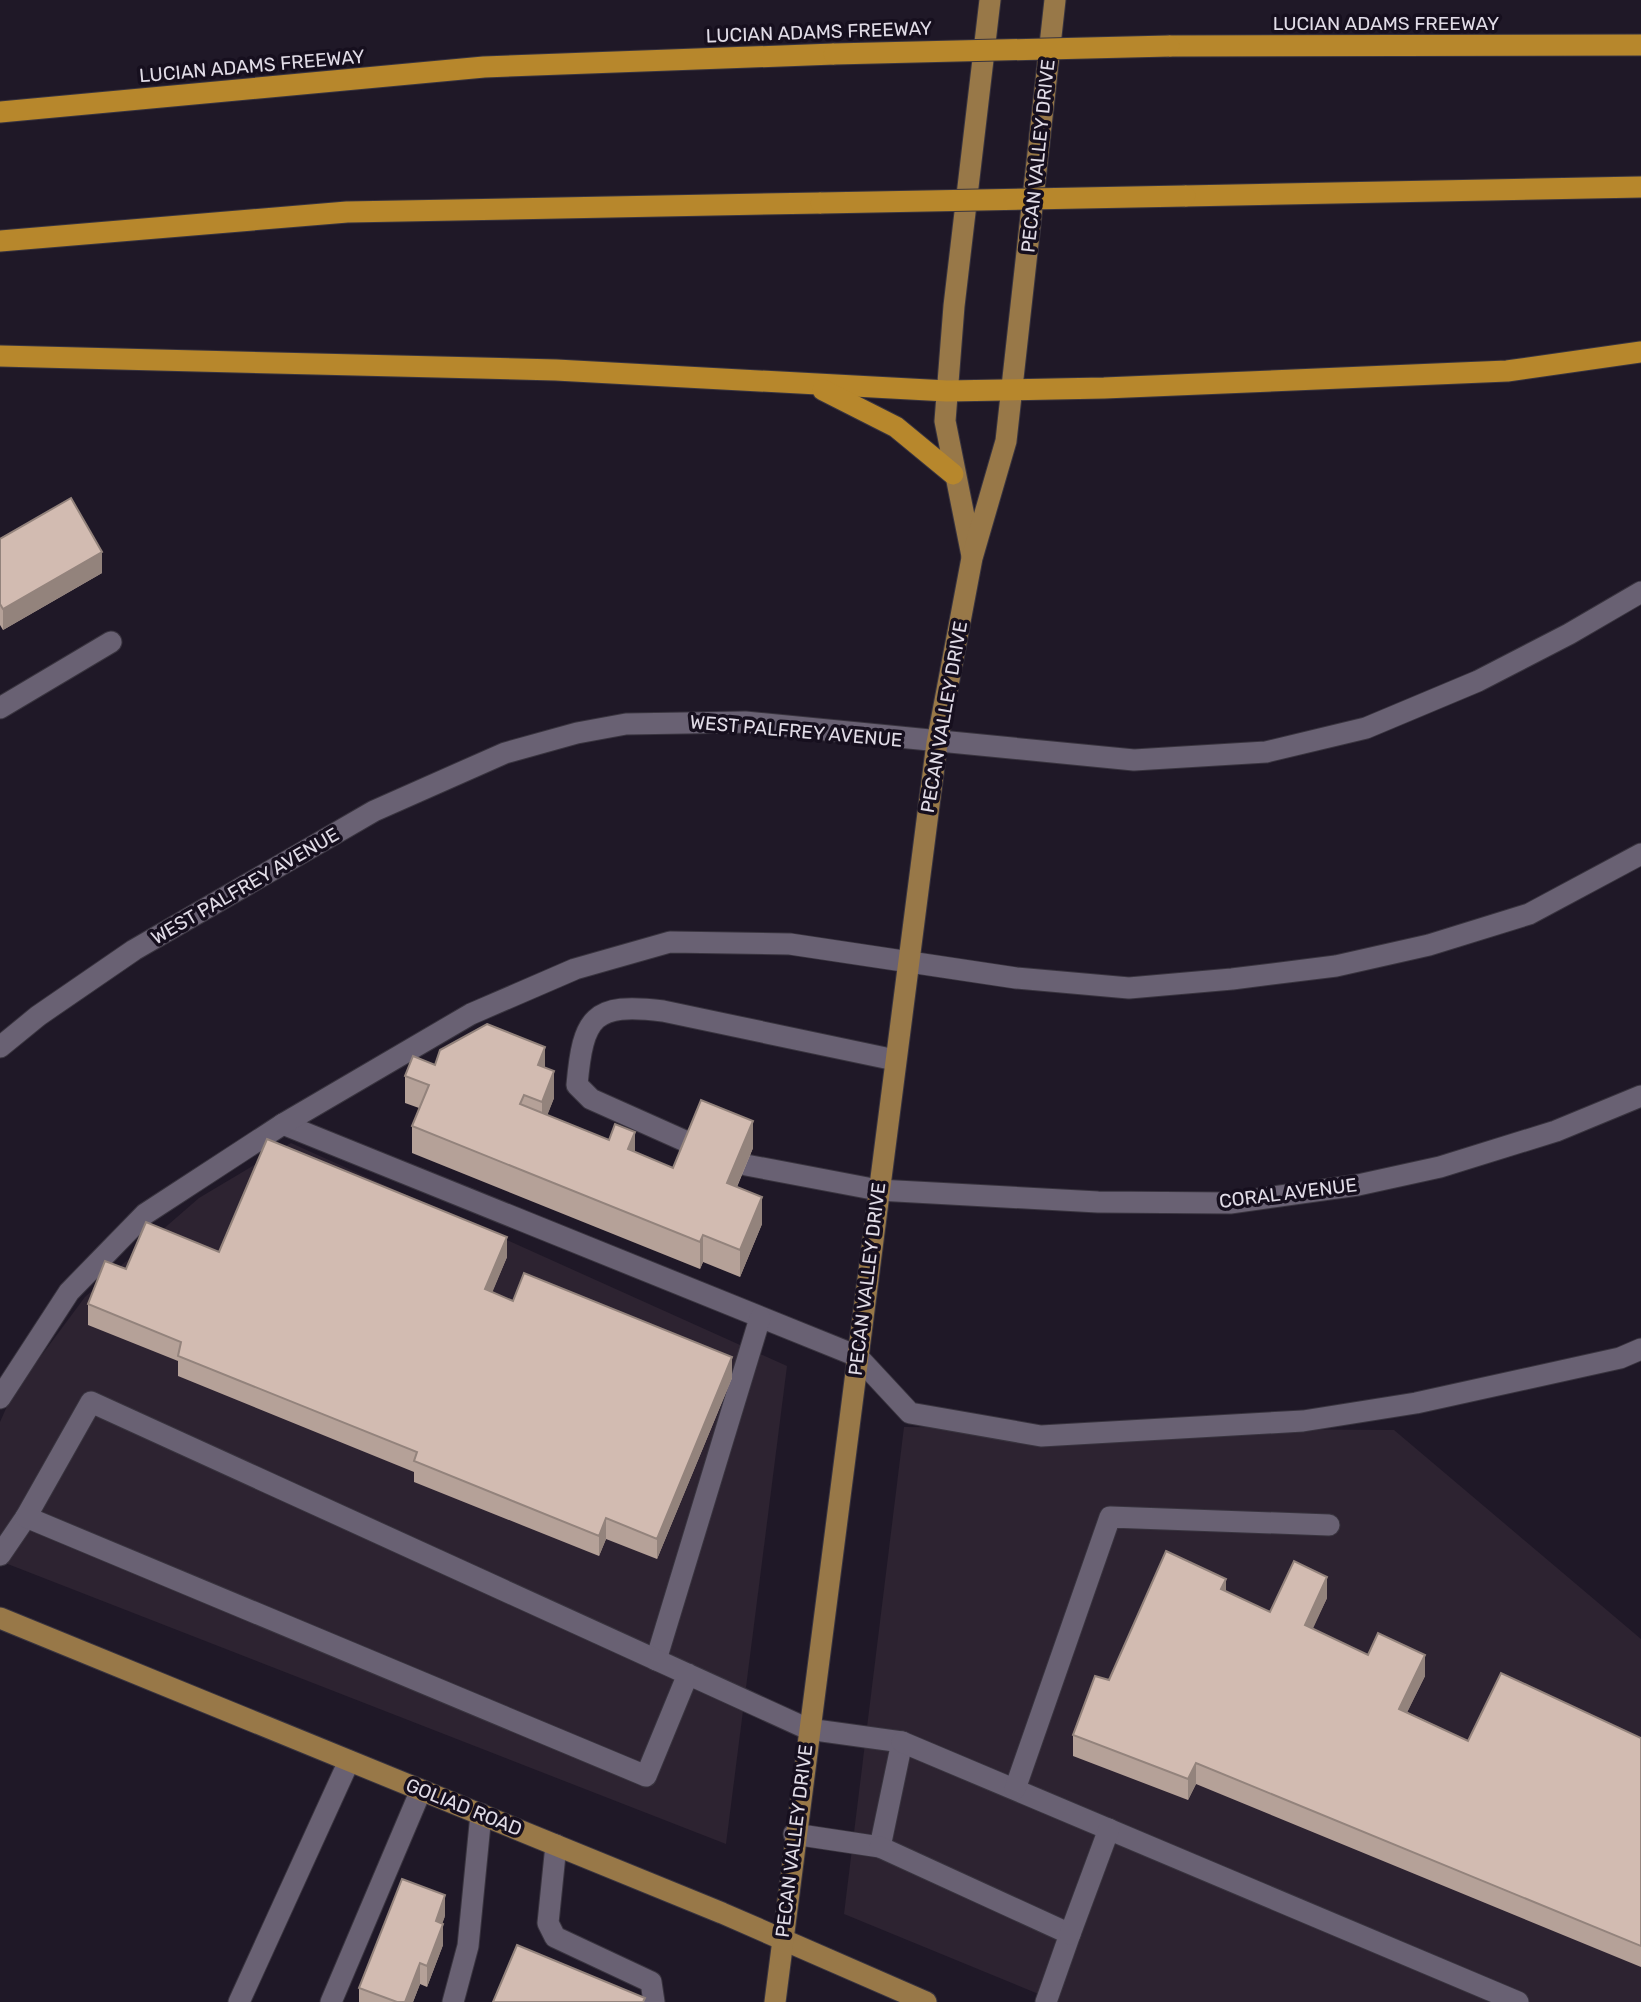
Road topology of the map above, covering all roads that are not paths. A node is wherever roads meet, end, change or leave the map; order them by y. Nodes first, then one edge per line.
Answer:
1 (990, 0) edge
2 (1055, 0) edge
3 (1641, 45) edge
4 (0, 112) edge
5 (1641, 187) edge
6 (0, 242) edge
7 (1641, 352) edge
8 (0, 356) edge
9 (812, 385) junction
10 (1012, 390) junction
11 (947, 391) junction
12 (953, 474) junction
13 (972, 558) junction
14 (1641, 592) edge
15 (111, 642) dead end
16 (0, 708) edge
17 (937, 743) junction
18 (1641, 854) edge
19 (908, 962) junction
20 (0, 1047) edge
21 (895, 1060) junction
22 (1641, 1096) edge
23 (284, 1124) junction
24 (694, 1145) edge
25 (746, 1165) edge
26 (878, 1190) junction
27 (760, 1318) junction
28 (1641, 1349) edge
29 (856, 1356) junction
30 (0, 1398) edge
31 (26, 1517) junction
32 (1329, 1525) dead end
33 (0, 1555) edge
34 (0, 1618) edge
35 (656, 1660) junction
36 (688, 1674) junction
37 (808, 1729) junction
38 (902, 1742) junction
39 (349, 1761) junction
40 (1015, 1789) junction
41 (421, 1790) junction
42 (481, 1815) junction
43 (1109, 1829) junction
44 (794, 1834) junction
45 (556, 1845) junction
46 (880, 1847) junction
47 (1070, 1934) junction
48 (782, 1938) junction
49 (914, 2000) edge
50 (239, 2002) edge
51 (331, 2002) edge
52 (453, 2002) edge
53 (654, 2002) edge
54 (775, 2002) edge
55 (1046, 2002) edge
56 (1518, 2002) edge

1 - 11 main road, PECAN VALLEY DRIVE
2 - 10 main road, PECAN VALLEY DRIVE
3 - 4 highway, LUCIAN ADAMS FREEWAY, bridge
5 - 6 highway, bridge
7 - 10 highway
8 - 9 highway
9 - 11 highway
9 - 12 highway
10 - 11 highway
10 - 13 main road, PECAN VALLEY DRIVE
11 - 12 main road, PECAN VALLEY DRIVE
12 - 13 main road, PECAN VALLEY DRIVE
13 - 17 main road, PECAN VALLEY DRIVE
14 - 17 street, WEST PALFREY AVENUE
15 - 16 street
17 - 19 main road, PECAN VALLEY DRIVE
17 - 20 street, WEST PALFREY AVENUE
18 - 19 street
19 - 21 main road, PECAN VALLEY DRIVE
19 - 23 street
21 - 24 street
21 - 26 main road, PECAN VALLEY DRIVE
22 - 26 street, CORAL AVENUE
23 - 27 street
23 - 30 street
25 - 26 street, CORAL AVENUE
26 - 29 main road, PECAN VALLEY DRIVE
27 - 29 street
27 - 35 street
28 - 29 street
29 - 37 main road, PECAN VALLEY DRIVE
31 - 33 street
31 - 35 street
31 - 36 street
32 - 40 street
34 - 39 main road, GOLIAD ROAD
35 - 36 street
36 - 37 street
37 - 38 street
37 - 44 main road, PECAN VALLEY DRIVE
38 - 40 street
38 - 46 street
39 - 41 main road, GOLIAD ROAD
39 - 50 street
40 - 43 street
41 - 42 main road, GOLIAD ROAD
41 - 51 street
42 - 45 main road, GOLIAD ROAD
42 - 52 street
43 - 47 street
43 - 56 street
44 - 46 street
44 - 48 main road, PECAN VALLEY DRIVE
45 - 48 main road, GOLIAD ROAD
45 - 53 street
46 - 47 street
47 - 55 street
48 - 49 main road, GOLIAD ROAD
48 - 54 main road, PECAN VALLEY DRIVE

